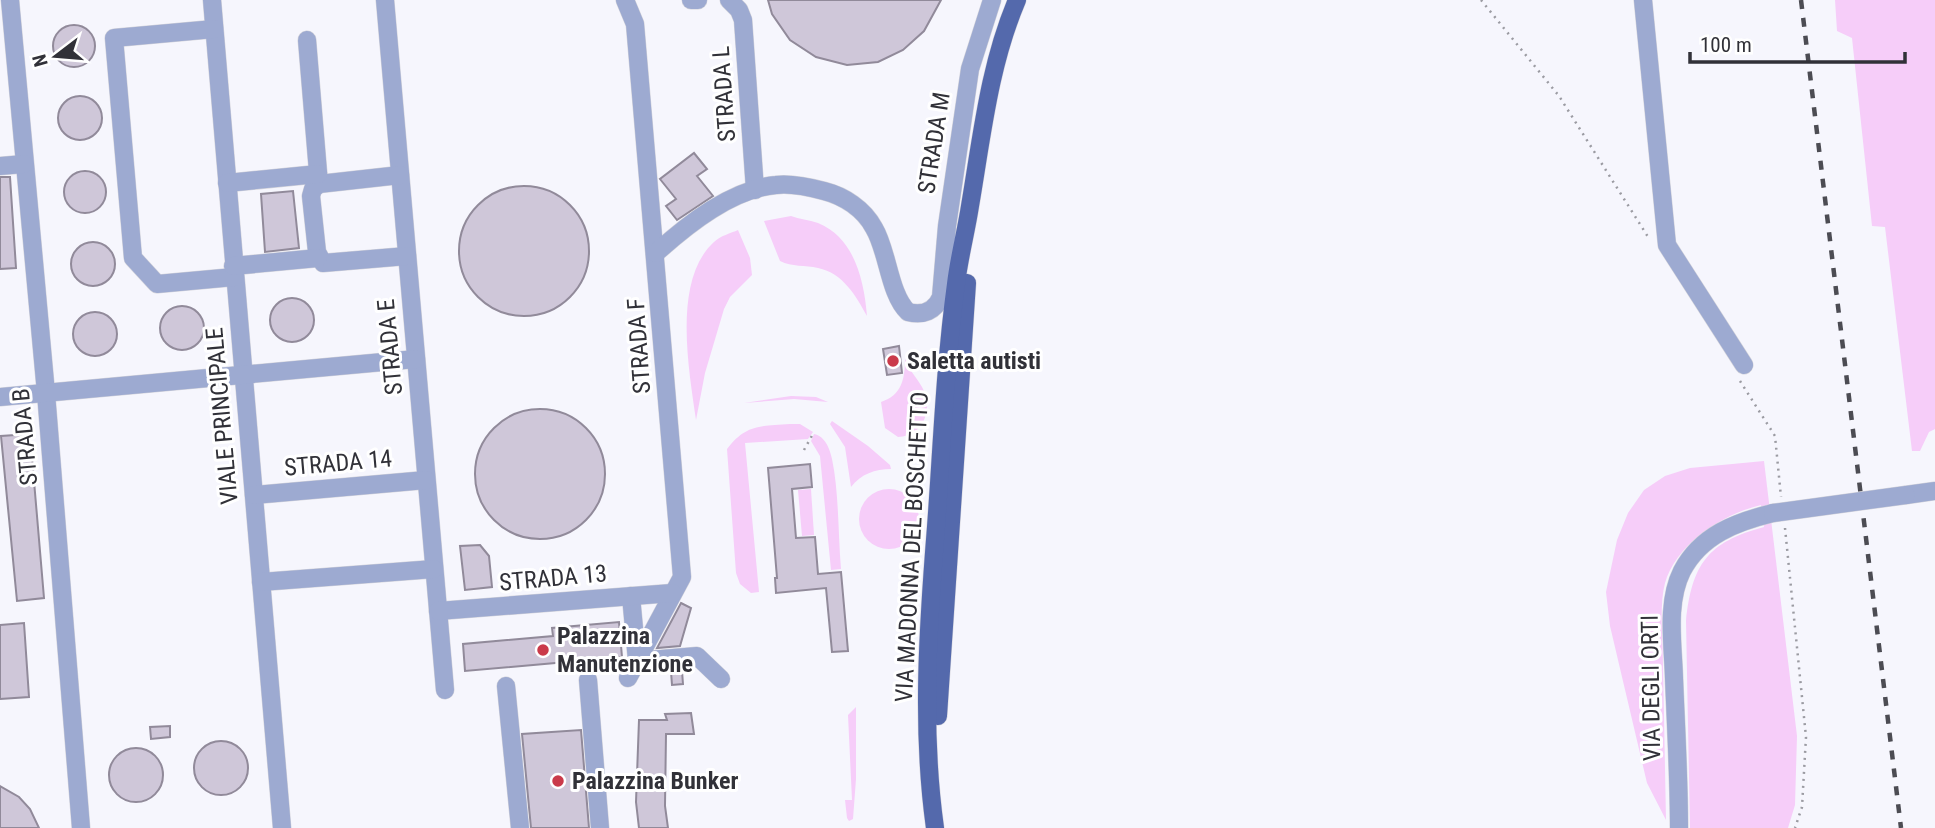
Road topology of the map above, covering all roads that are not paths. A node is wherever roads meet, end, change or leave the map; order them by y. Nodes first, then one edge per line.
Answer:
1 (10, 0) edge
2 (212, 0) edge
3 (385, 0) edge
4 (625, 0) edge
5 (691, 0) edge
6 (698, 0) edge
7 (729, 0) edge
8 (992, 0) edge
9 (1017, 0) edge
10 (1643, 0) edge
11 (214, 29) junction
12 (307, 40) dead end
13 (24, 164) junction
14 (0, 166) edge
15 (400, 175) junction
16 (319, 179) junction
17 (227, 183) junction
18 (755, 190) junction
19 (656, 253) junction
20 (407, 256) junction
21 (318, 258) junction
22 (234, 272) junction
23 (416, 359) junction
24 (1741, 371) road end
25 (244, 375) junction
26 (46, 393) junction
27 (0, 397) edge
28 (426, 480) junction
29 (1935, 491) edge
30 (254, 495) junction
31 (434, 569) junction
32 (261, 582) junction
33 (672, 593) junction
34 (631, 596) junction
35 (438, 611) junction
36 (637, 661) junction
37 (628, 678) dead end
38 (721, 679) dead end
39 (588, 681) dead end
40 (506, 686) dead end
41 (445, 690) dead end
42 (81, 828) edge
43 (282, 828) edge
44 (520, 828) edge
45 (600, 828) edge
46 (937, 828) edge
47 (1679, 828) edge

1 - 13 street, STRADA B
2 - 11 street, VIALE PRINCIPALE
3 - 15 street, STRADA E
4 - 19 street, STRADA F
5 - 6 street
7 - 18 street, STRADA L
8 - 18 street, STRADA M
9 - 46 main road, VIA MADONNA DEL BOSCHETTO
10 - 24 street
11 - 17 street, VIALE PRINCIPALE
11 - 22 street
12 - 16 street
13 - 14 street
13 - 26 street, STRADA B
15 - 16 street
15 - 20 street, STRADA E
16 - 17 street
16 - 21 street
17 - 22 street, VIALE PRINCIPALE
18 - 19 street
19 - 33 street, STRADA F
20 - 21 street
20 - 23 street, STRADA E
21 - 22 street
22 - 25 street, VIALE PRINCIPALE
23 - 25 street
23 - 28 street, STRADA E
25 - 26 street
25 - 30 street, VIALE PRINCIPALE
26 - 27 street
26 - 42 street, STRADA B
28 - 30 street, STRADA 14
28 - 31 street, STRADA E
29 - 47 street, VIA DEGLI ORTI, bridge
30 - 32 street, VIALE PRINCIPALE
31 - 32 street
31 - 35 street, STRADA E
32 - 43 street, VIALE PRINCIPALE
33 - 34 street, STRADA 13
33 - 36 street, STRADA F
34 - 35 street, STRADA 13
34 - 36 street
35 - 41 street, STRADA E
36 - 37 street, STRADA F
36 - 38 street
39 - 45 street
40 - 44 street

